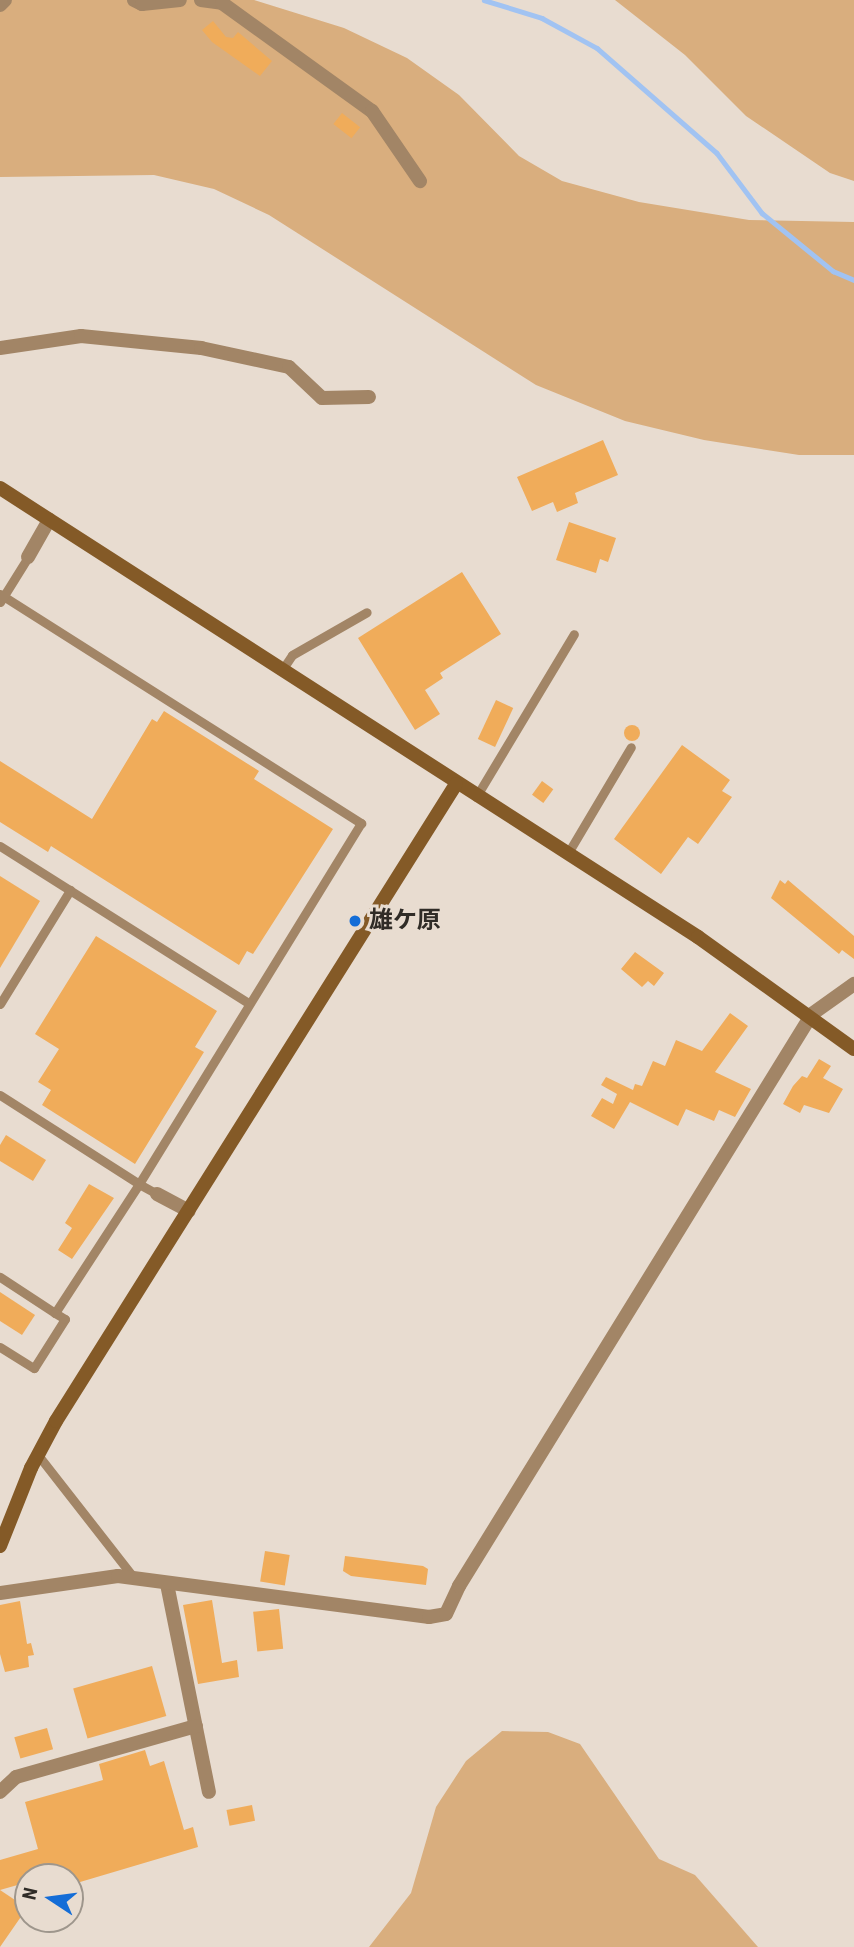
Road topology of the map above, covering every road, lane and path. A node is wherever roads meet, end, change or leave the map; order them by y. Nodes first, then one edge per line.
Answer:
1 (5, 0) edge
2 (134, 0) edge
3 (180, 0) edge
4 (201, 0) edge
5 (0, 5) edge
6 (420, 181) dead end
7 (0, 348) edge
8 (369, 397) dead end
9 (0, 488) edge
10 (49, 520) junction
11 (28, 557) joint
12 (1, 598) edge
13 (367, 612) dead end
14 (574, 634) dead end
15 (282, 670) junction
16 (631, 747) dead end
17 (456, 784) junction
18 (476, 797) junction
19 (0, 846) edge
20 (568, 853) junction
21 (70, 890) junction
22 (854, 984) edge
23 (0, 1003) edge
24 (248, 1003) junction
25 (812, 1014) junction
26 (854, 1049) edge
27 (0, 1095) edge
28 (139, 1184) junction
29 (157, 1194) joint
30 (188, 1211) junction
31 (0, 1277) edge
32 (55, 1313) junction
33 (0, 1346) edge
34 (38, 1455) junction
35 (0, 1546) edge
36 (134, 1578) junction
37 (167, 1584) junction
38 (0, 1593) edge
39 (195, 1726) junction
40 (0, 1792) edge
41 (209, 1792) dead end

1 - 5 street
2 - 3 street
4 - 6 street
7 - 8 street
9 - 10 street
10 - 11 street
10 - 15 street
11 - 12 lane
12 - 24 lane
13 - 15 lane
14 - 18 lane
15 - 17 street
16 - 20 lane
17 - 18 street
17 - 30 street
18 - 20 street
19 - 21 lane
20 - 25 street
21 - 23 lane
21 - 24 lane
22 - 25 street
24 - 28 lane
25 - 26 street
25 - 37 street
27 - 28 lane
28 - 29 lane
28 - 32 lane
29 - 30 street
30 - 34 street
31 - 32 lane
32 - 33 lane
34 - 35 street
34 - 36 lane
36 - 37 street
36 - 38 street
37 - 39 street
39 - 40 street
39 - 41 street

